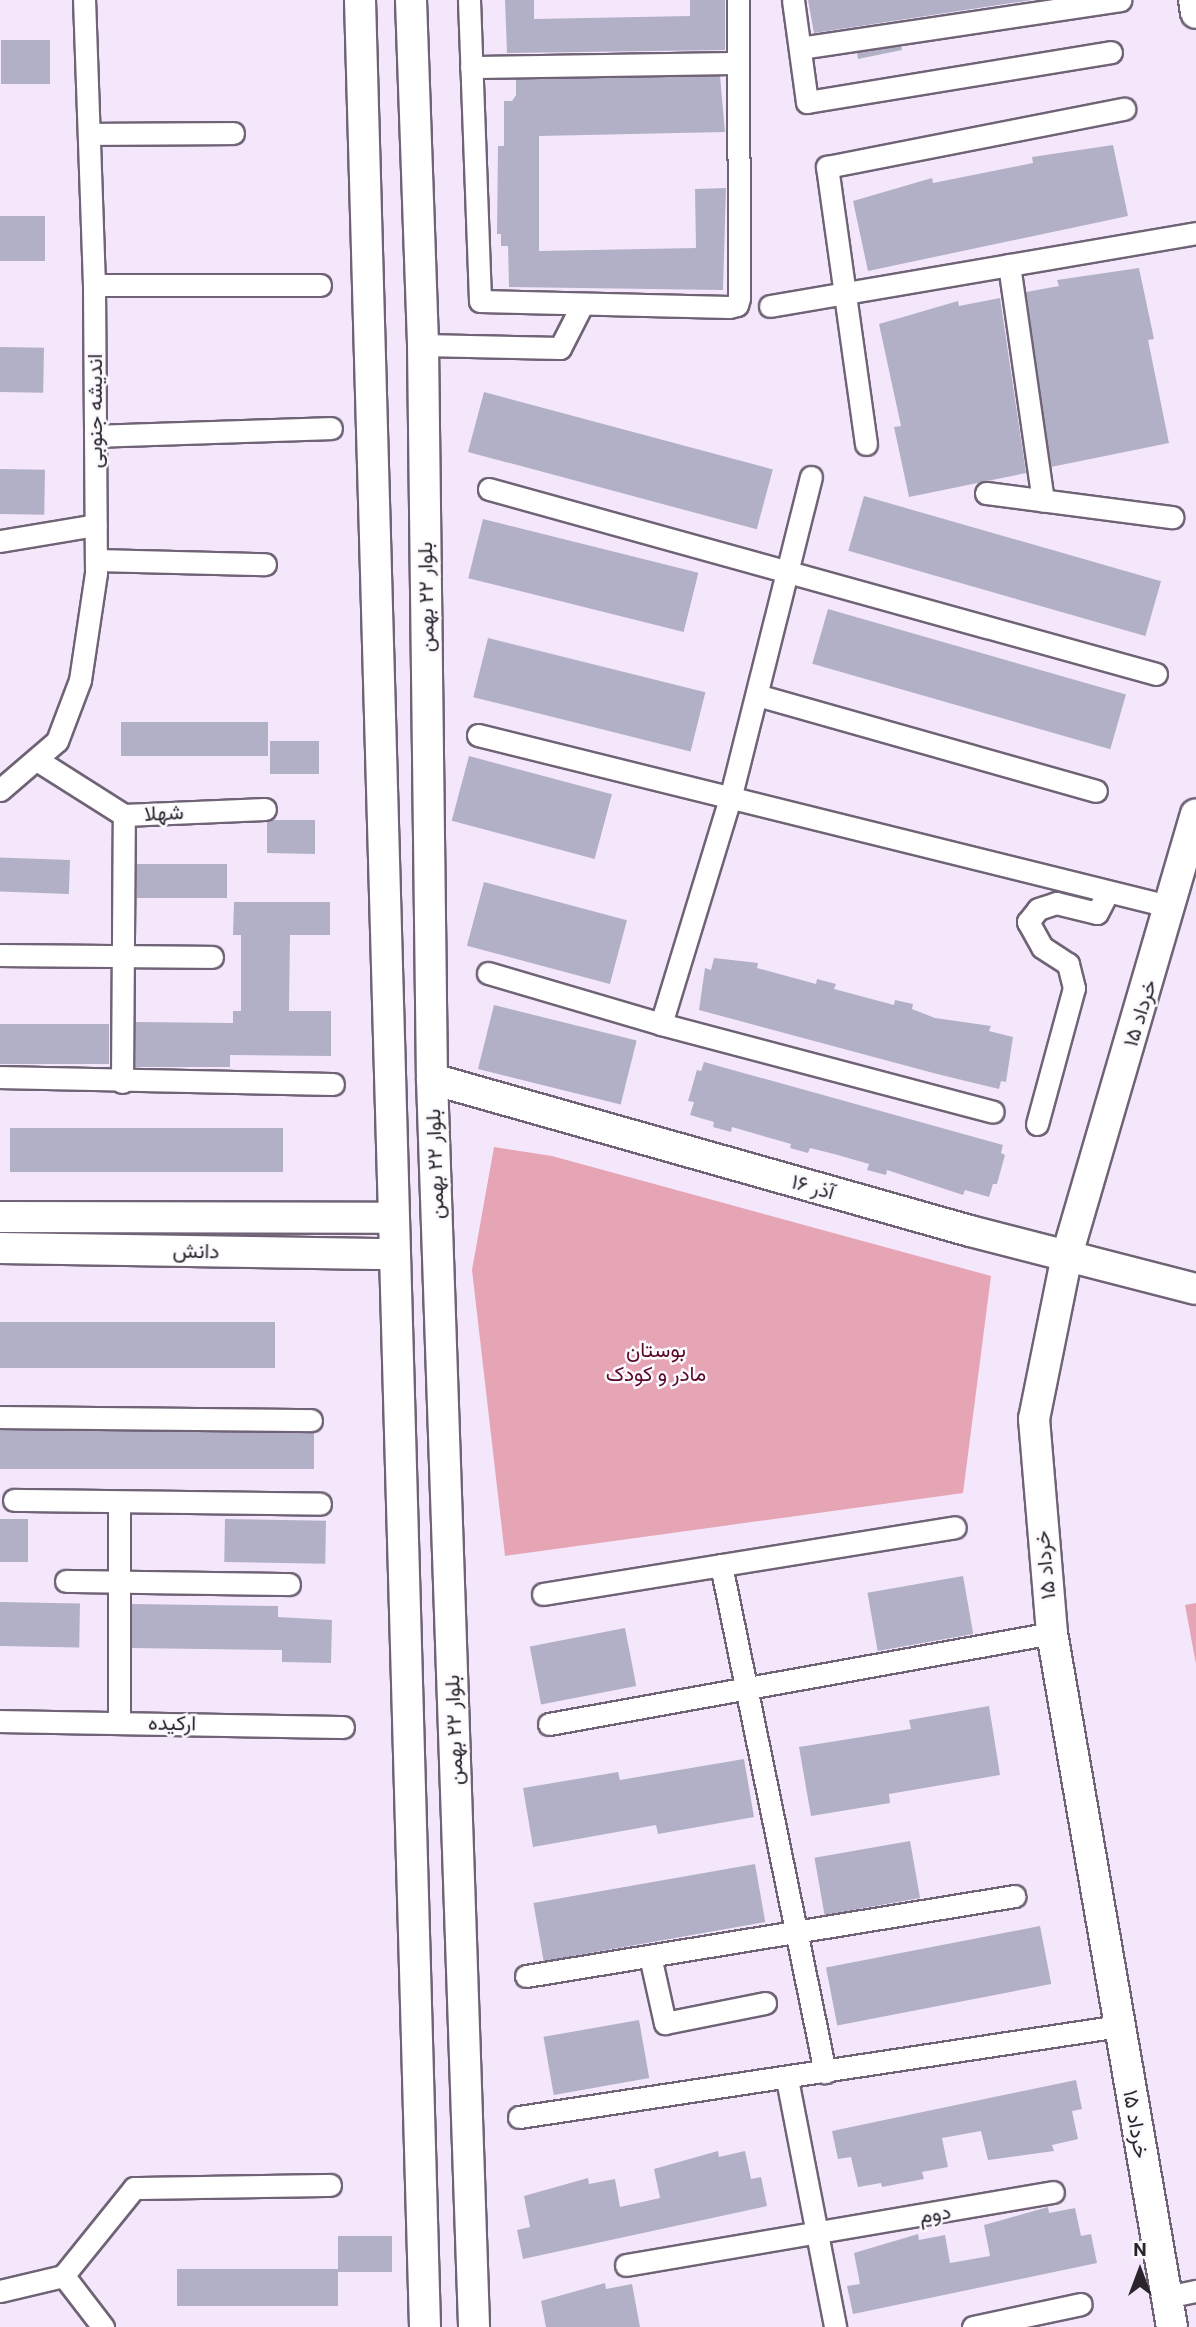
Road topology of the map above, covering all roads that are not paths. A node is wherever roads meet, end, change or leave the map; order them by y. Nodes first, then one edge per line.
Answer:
1 (84, 0) edge
2 (360, 0) edge
3 (411, 0) edge
4 (469, 0) edge
5 (738, 0) edge
6 (793, 0) edge
7 (1120, 0) edge
8 (1194, 0) edge
9 (1196, 13) edge
10 (800, 48) junction
11 (1111, 52) dead end
12 (738, 63) junction
13 (471, 67) junction
14 (1124, 109) dead end
15 (233, 133) dead end
16 (89, 134) junction
17 (1196, 233) edge
18 (1009, 265) junction
19 (94, 285) junction
20 (320, 285) dead end
21 (847, 294) junction
22 (582, 305) junction
23 (770, 306) dead end
24 (423, 345) junction
25 (331, 428) dead end
26 (95, 436) junction
27 (866, 444) dead end
28 (811, 477) dead end
29 (489, 489) dead end
30 (986, 493) dead end
31 (1043, 501) junction
32 (1171, 517) dead end
33 (96, 525) junction
34 (0, 541) edge
35 (96, 560) junction
36 (265, 564) dead end
37 (786, 573) junction
38 (1156, 674) dead end
39 (757, 695) junction
40 (478, 736) dead end
41 (37, 760) junction
42 (0, 790) edge
43 (1096, 790) dead end
44 (732, 795) junction
45 (265, 808) dead end
46 (1196, 814) edge
47 (124, 815) junction
48 (430, 859) junction
49 (384, 860) junction
50 (1107, 893) junction
51 (1172, 907) junction
52 (0, 955) edge
53 (123, 957) junction
54 (212, 957) dead end
55 (488, 973) dead end
56 (661, 1024) junction
57 (0, 1077) edge
58 (432, 1079) junction
59 (122, 1082) junction
60 (333, 1084) dead end
61 (993, 1112) dead end
62 (1037, 1124) dead end
63 (0, 1217) edge
64 (392, 1218) junction
65 (0, 1248) edge
66 (393, 1254) junction
67 (1067, 1255) junction
68 (1196, 1290) edge
69 (0, 1417) edge
70 (311, 1420) dead end
71 (14, 1500) dead end
72 (119, 1503) junction
73 (320, 1504) dead end
74 (955, 1527) dead end
75 (721, 1565) junction
76 (66, 1581) dead end
77 (118, 1581) junction
78 (289, 1584) dead end
79 (543, 1594) dead end
80 (1052, 1633) junction
81 (747, 1690) junction
82 (0, 1721) edge
83 (119, 1723) junction
84 (550, 1724) dead end
85 (343, 1727) dead end
86 (458, 1842) junction
87 (411, 1843) junction
88 (1014, 1896) dead end
89 (796, 1932) junction
90 (650, 1956) junction
91 (526, 1976) dead end
92 (765, 2003) dead end
93 (1119, 2026) junction
94 (825, 2072) junction
95 (787, 2079) junction
96 (519, 2117) dead end
97 (330, 2185) dead end
98 (1053, 2192) dead end
99 (817, 2235) junction
100 (626, 2265) dead end
101 (63, 2275) junction
102 (0, 2291) edge
103 (1182, 2294) edge
104 (1081, 2304) dead end
105 (103, 2327) edge
106 (425, 2327) edge
107 (474, 2327) edge
108 (835, 2327) edge
109 (973, 2327) edge
110 (1172, 2327) edge

1 - 16 street, اندیشه جنوبی
2 - 49 main road, بلوار ۲۲ بهمن
3 - 24 main road, بلوار ۲۲ بهمن
4 - 13 street
5 - 12 street
6 - 10 street
7 - 10 street
8 - 9 main road
10 - 11 street
12 - 13 street
12 - 22 street
13 - 22 street
14 - 21 street
15 - 16 street
16 - 19 street, اندیشه جنوبی
17 - 18 street
18 - 21 street
18 - 31 street
19 - 20 street
19 - 26 street, اندیشه جنوبی
21 - 23 street
21 - 27 street
22 - 24 street
24 - 48 main road, بلوار ۲۲ بهمن
25 - 26 street
26 - 33 street, اندیشه جنوبی
28 - 37 street
29 - 37 street
30 - 31 street
31 - 32 street
33 - 34 street
33 - 35 street, اندیشه جنوبی
35 - 36 street
35 - 41 street, اندیشه جنوبی
37 - 38 street
37 - 39 street
39 - 43 street
39 - 44 street
40 - 44 street
41 - 42 street, اندیشه جنوبی
41 - 47 street, شهلا
44 - 50 street
44 - 56 street
45 - 47 street, شهلا
46 - 51 main road, ۱۵ خرداد
47 - 53 street
48 - 49 main road
48 - 58 main road, بلوار ۲۲ بهمن
49 - 64 main road, بلوار ۲۲ بهمن
50 - 51 street
50 - 62 street
51 - 67 main road, ۱۵ خرداد
52 - 53 street
53 - 54 street
53 - 59 street
55 - 56 street
56 - 61 street
57 - 59 street
58 - 67 main road, ۱۶ آذر
58 - 86 main road, بلوار ۲۲ بهمن
59 - 60 street
63 - 64 main road, دانش
64 - 66 main road, بلوار ۲۲ بهمن
65 - 66 main road, دانش
66 - 87 main road, بلوار ۲۲ بهمن
67 - 68 main road, ۱۶ آذر
67 - 80 main road, ۱۵ خرداد
69 - 70 street
71 - 72 street
72 - 73 street
72 - 77 street
74 - 75 street
75 - 79 street
75 - 81 street
76 - 77 street
77 - 78 street
77 - 83 street
80 - 81 street
80 - 93 main road, ۱۵ خرداد
81 - 84 street
81 - 89 street
82 - 83 street, ارکیده
83 - 85 street, ارکیده
86 - 87 main road
86 - 107 main road, بلوار ۲۲ بهمن
87 - 106 main road, بلوار ۲۲ بهمن
88 - 89 street
89 - 90 street
89 - 94 street
90 - 91 street
90 - 92 street
93 - 94 street
93 - 103 main road, ۱۵ خرداد
94 - 95 street
95 - 96 street
95 - 99 street
97 - 101 street
98 - 99 street, دوم
99 - 100 street, دوم
99 - 108 street
101 - 102 street
101 - 105 street
103 - 110 main road, ۱۵ خرداد
104 - 109 street

